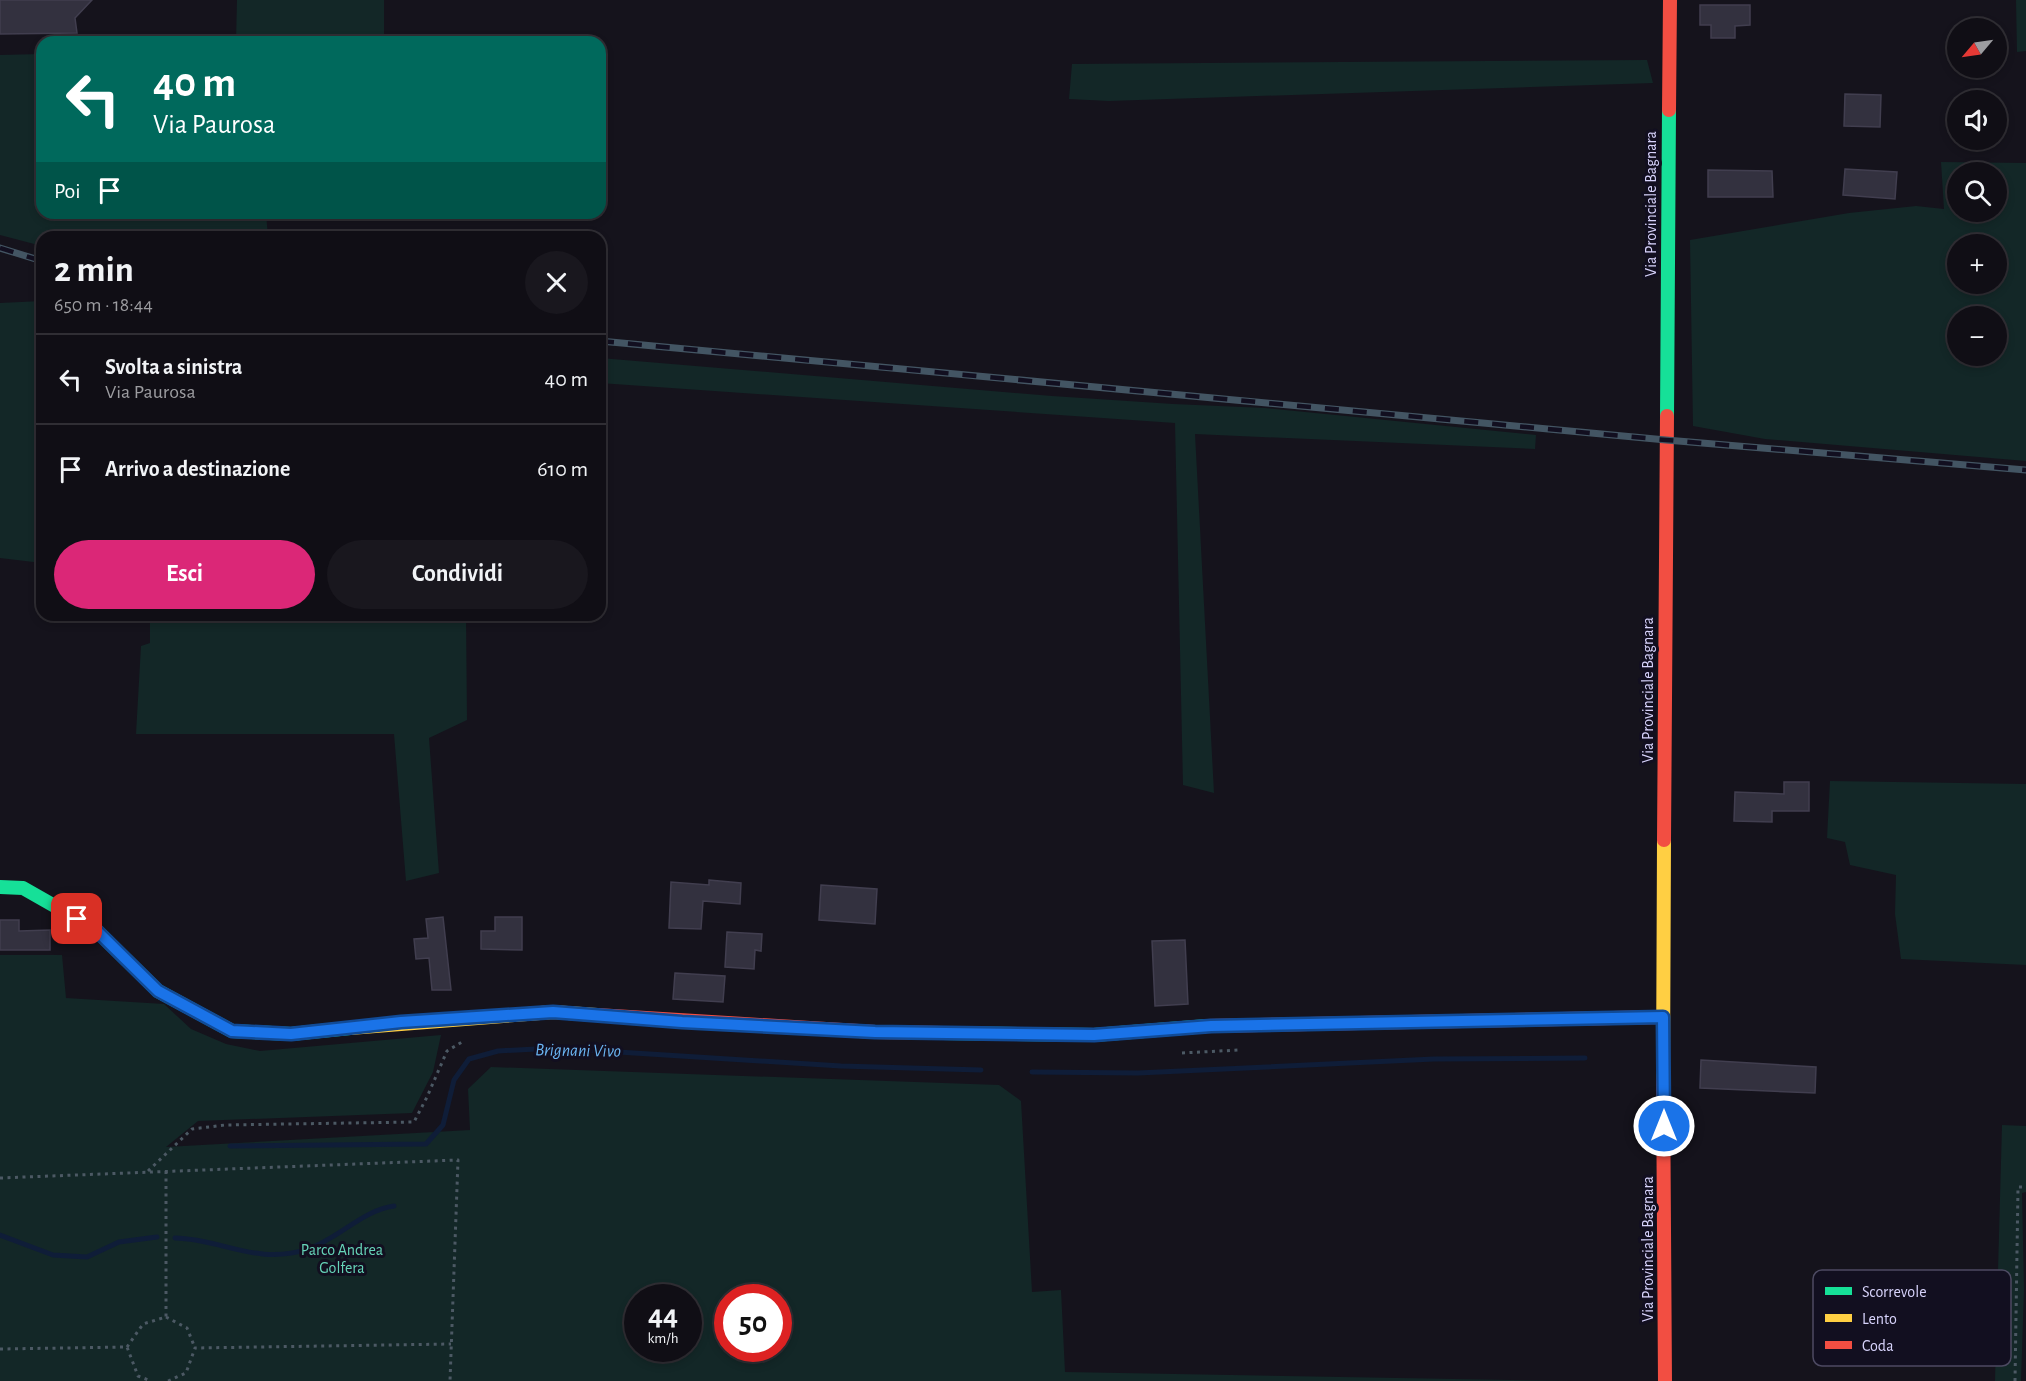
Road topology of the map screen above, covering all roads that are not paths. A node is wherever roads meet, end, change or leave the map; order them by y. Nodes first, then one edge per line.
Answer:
1 (1670, 0) edge
2 (0, 887) edge
3 (1663, 1017) junction
4 (1665, 1381) edge

1 - 3 street, Via Provinciale Bagnara
2 - 3 street
3 - 4 street, Via Provinciale Bagnara

